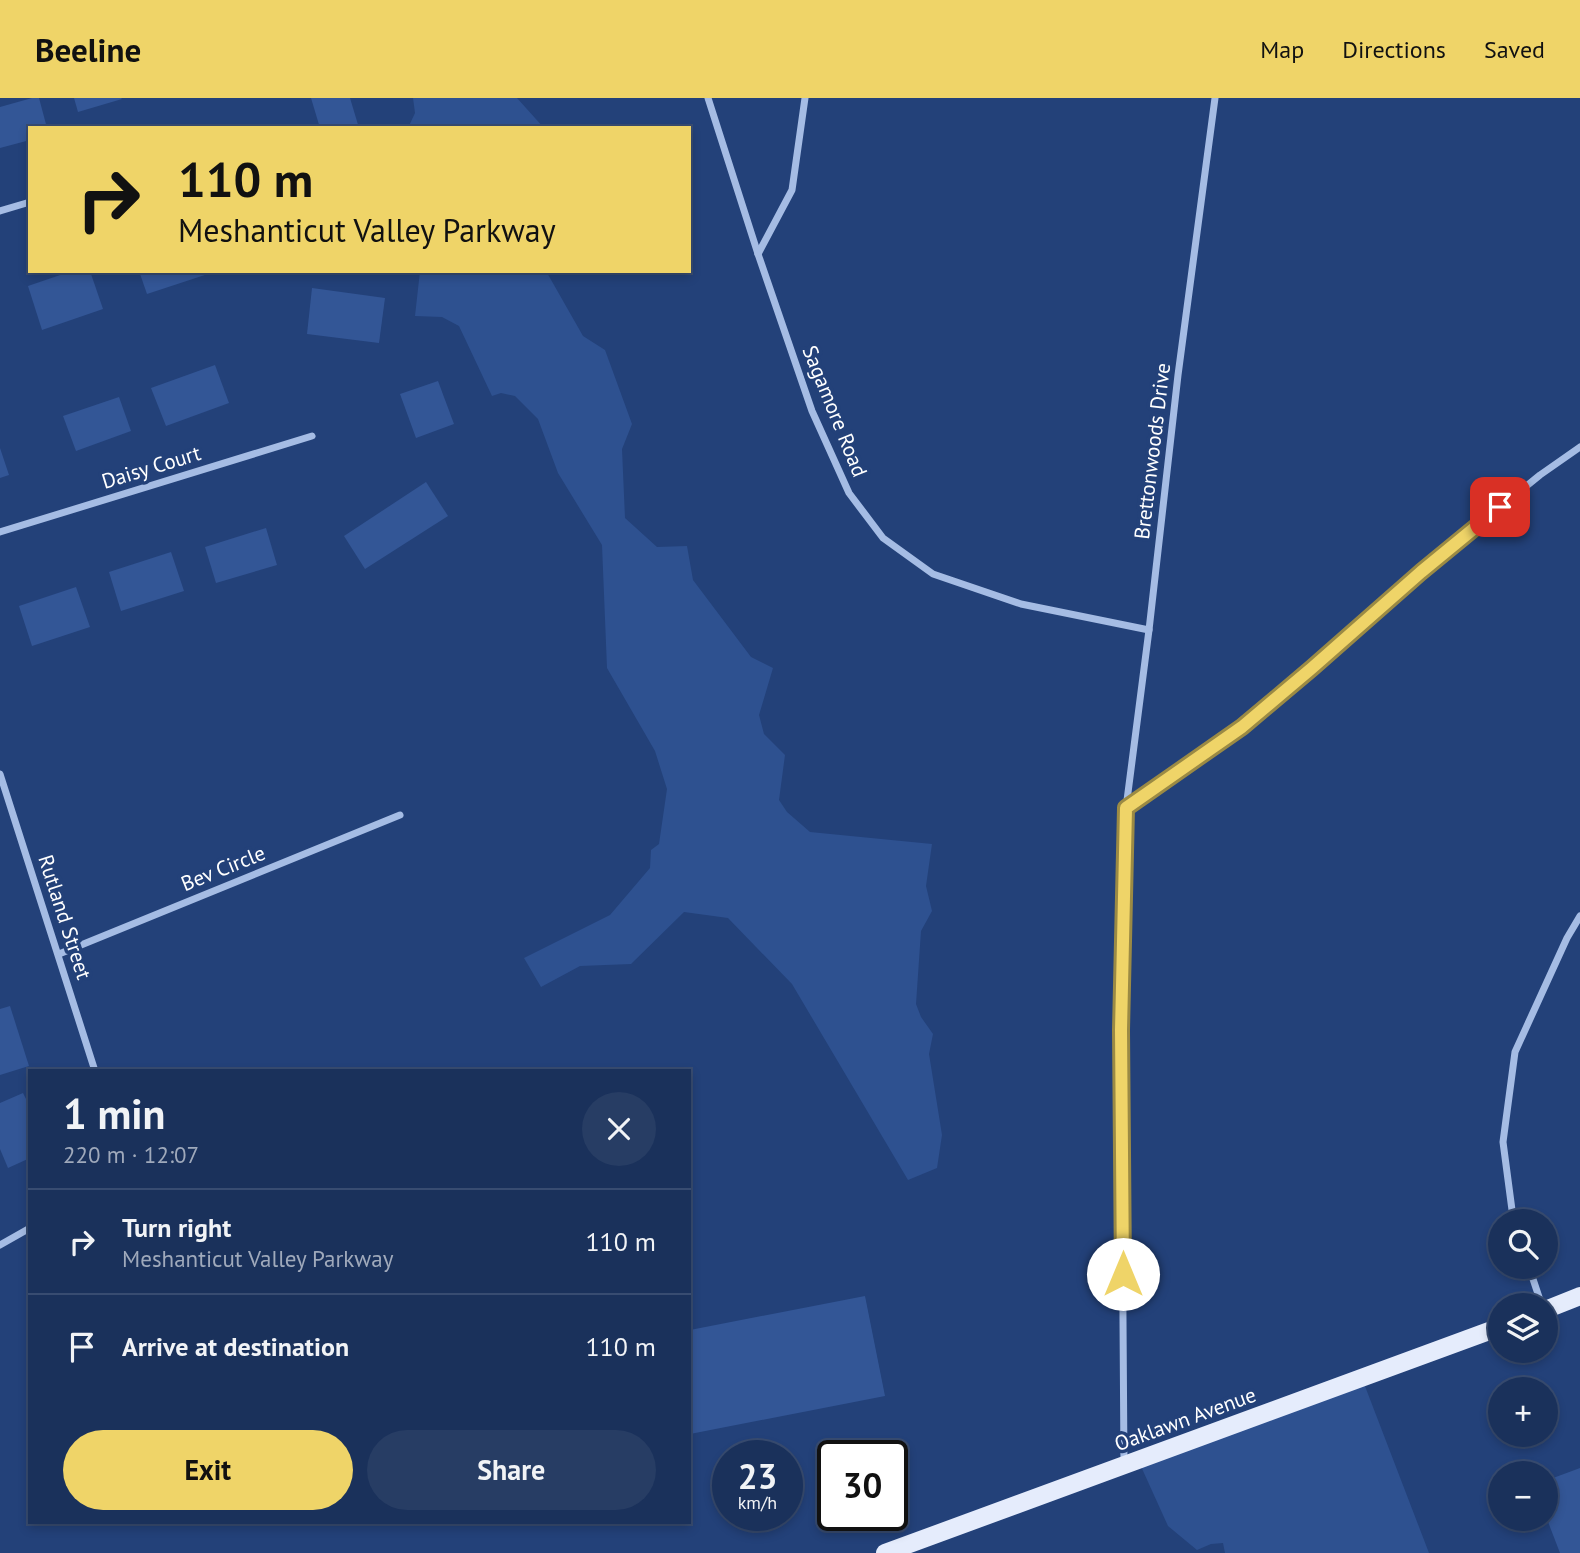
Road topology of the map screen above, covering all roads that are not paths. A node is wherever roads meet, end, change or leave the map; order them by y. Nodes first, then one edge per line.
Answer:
1 (708, 98) edge
2 (805, 98) edge
3 (1215, 98) edge
4 (28, 203) edge
5 (0, 211) edge
6 (758, 254) junction
7 (312, 436) dead end
8 (1580, 447) edge
9 (0, 532) edge
10 (1149, 630) junction
11 (0, 774) edge
12 (1126, 808) junction
13 (400, 815) dead end
14 (1580, 916) edge
15 (59, 954) junction
16 (94, 1069) edge
17 (1514, 1209) edge
18 (28, 1229) edge
19 (0, 1244) edge
20 (1580, 1296) edge
21 (1558, 1305) edge
22 (1488, 1331) edge
23 (1124, 1465) junction
24 (885, 1553) edge

1 - 6 street, Sagamore Road
2 - 6 street
3 - 10 street, Brettonwoods Drive
4 - 5 street
6 - 10 street, Sagamore Road
7 - 9 street, Daisy Court
8 - 12 street
10 - 12 street, Brettonwoods Drive
11 - 15 street, Rutland Street
12 - 23 street, Brettonwoods Drive
13 - 15 street, Bev Circle
14 - 17 street
15 - 16 street, Rutland Street
18 - 19 street
20 - 21 main road
22 - 23 main road, Oaklawn Avenue
23 - 24 main road, Oaklawn Avenue

